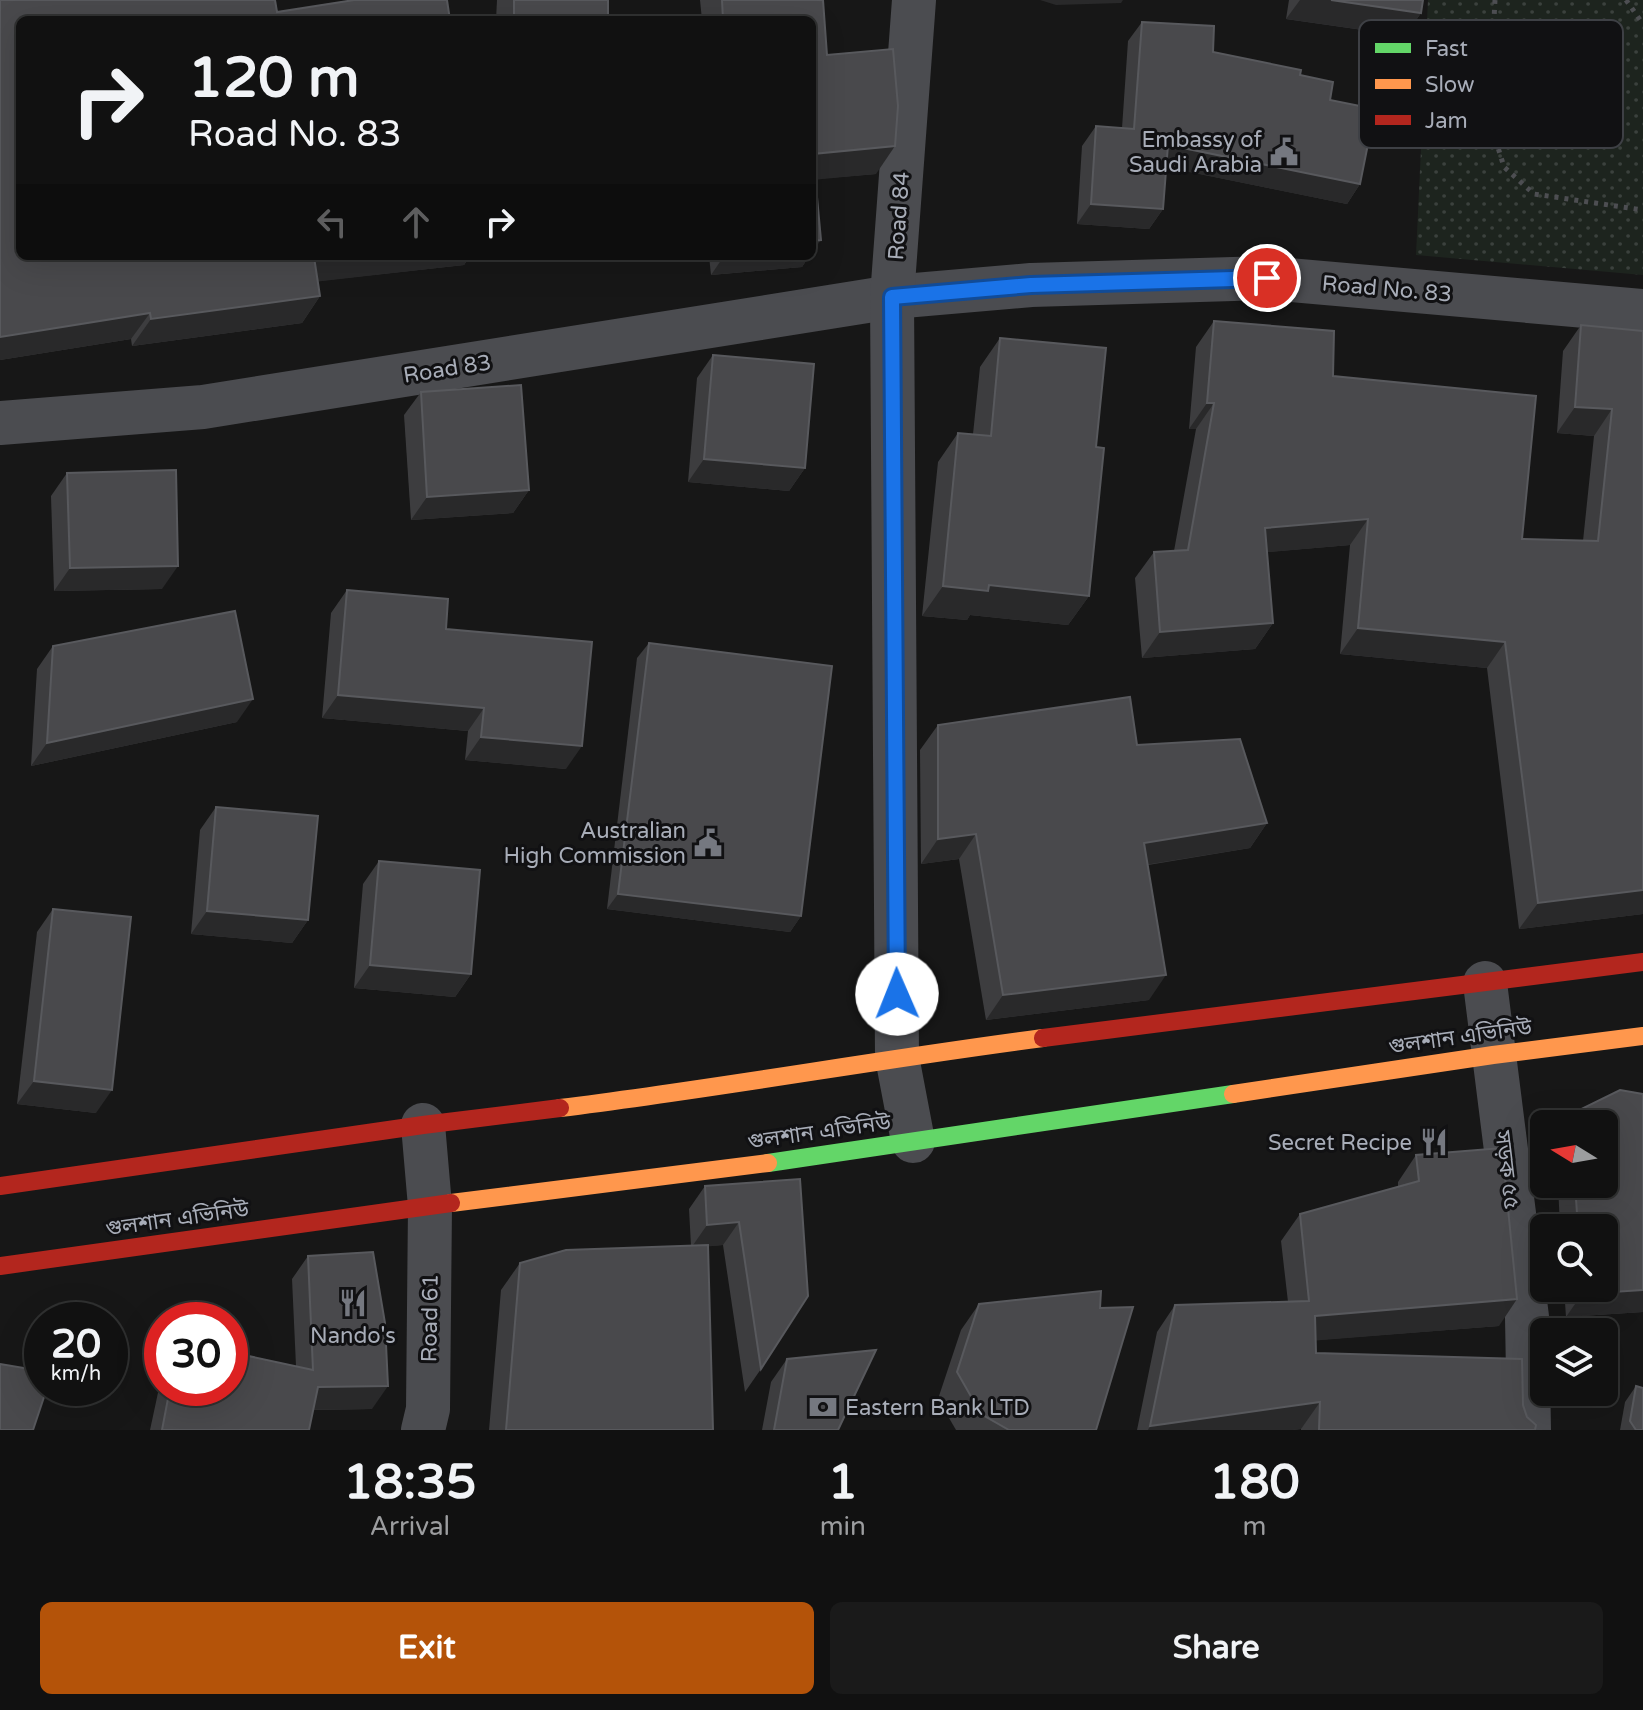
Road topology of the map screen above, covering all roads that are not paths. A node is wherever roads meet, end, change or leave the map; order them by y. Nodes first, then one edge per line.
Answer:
1 (914, 0) edge
2 (892, 297) junction
3 (1643, 311) edge
4 (0, 423) edge
5 (1643, 962) edge
6 (1485, 983) junction
7 (1643, 1036) edge
8 (1493, 1055) junction
9 (897, 1057) junction
10 (423, 1125) junction
11 (913, 1141) junction
12 (0, 1186) edge
13 (430, 1206) junction
14 (0, 1266) edge
15 (423, 1430) edge
16 (1529, 1430) edge

1 - 2 street, Road 84
2 - 3 street, Road No. 83
2 - 4 street, Road 83
2 - 9 street, Road 84
5 - 6 street
6 - 8 street, সড়ক ৫৫
6 - 9 street
7 - 8 street, গুলশান এভিনিউ
8 - 11 street, গুলশান এভিনিউ
8 - 16 street, সড়ক ৫৫
9 - 10 street
9 - 11 street, Road 84
10 - 12 street
10 - 13 street, Road 61
11 - 13 street, গুলশান এভিনিউ
13 - 14 street, গুলশান এভিনিউ
13 - 15 street, Road 61

